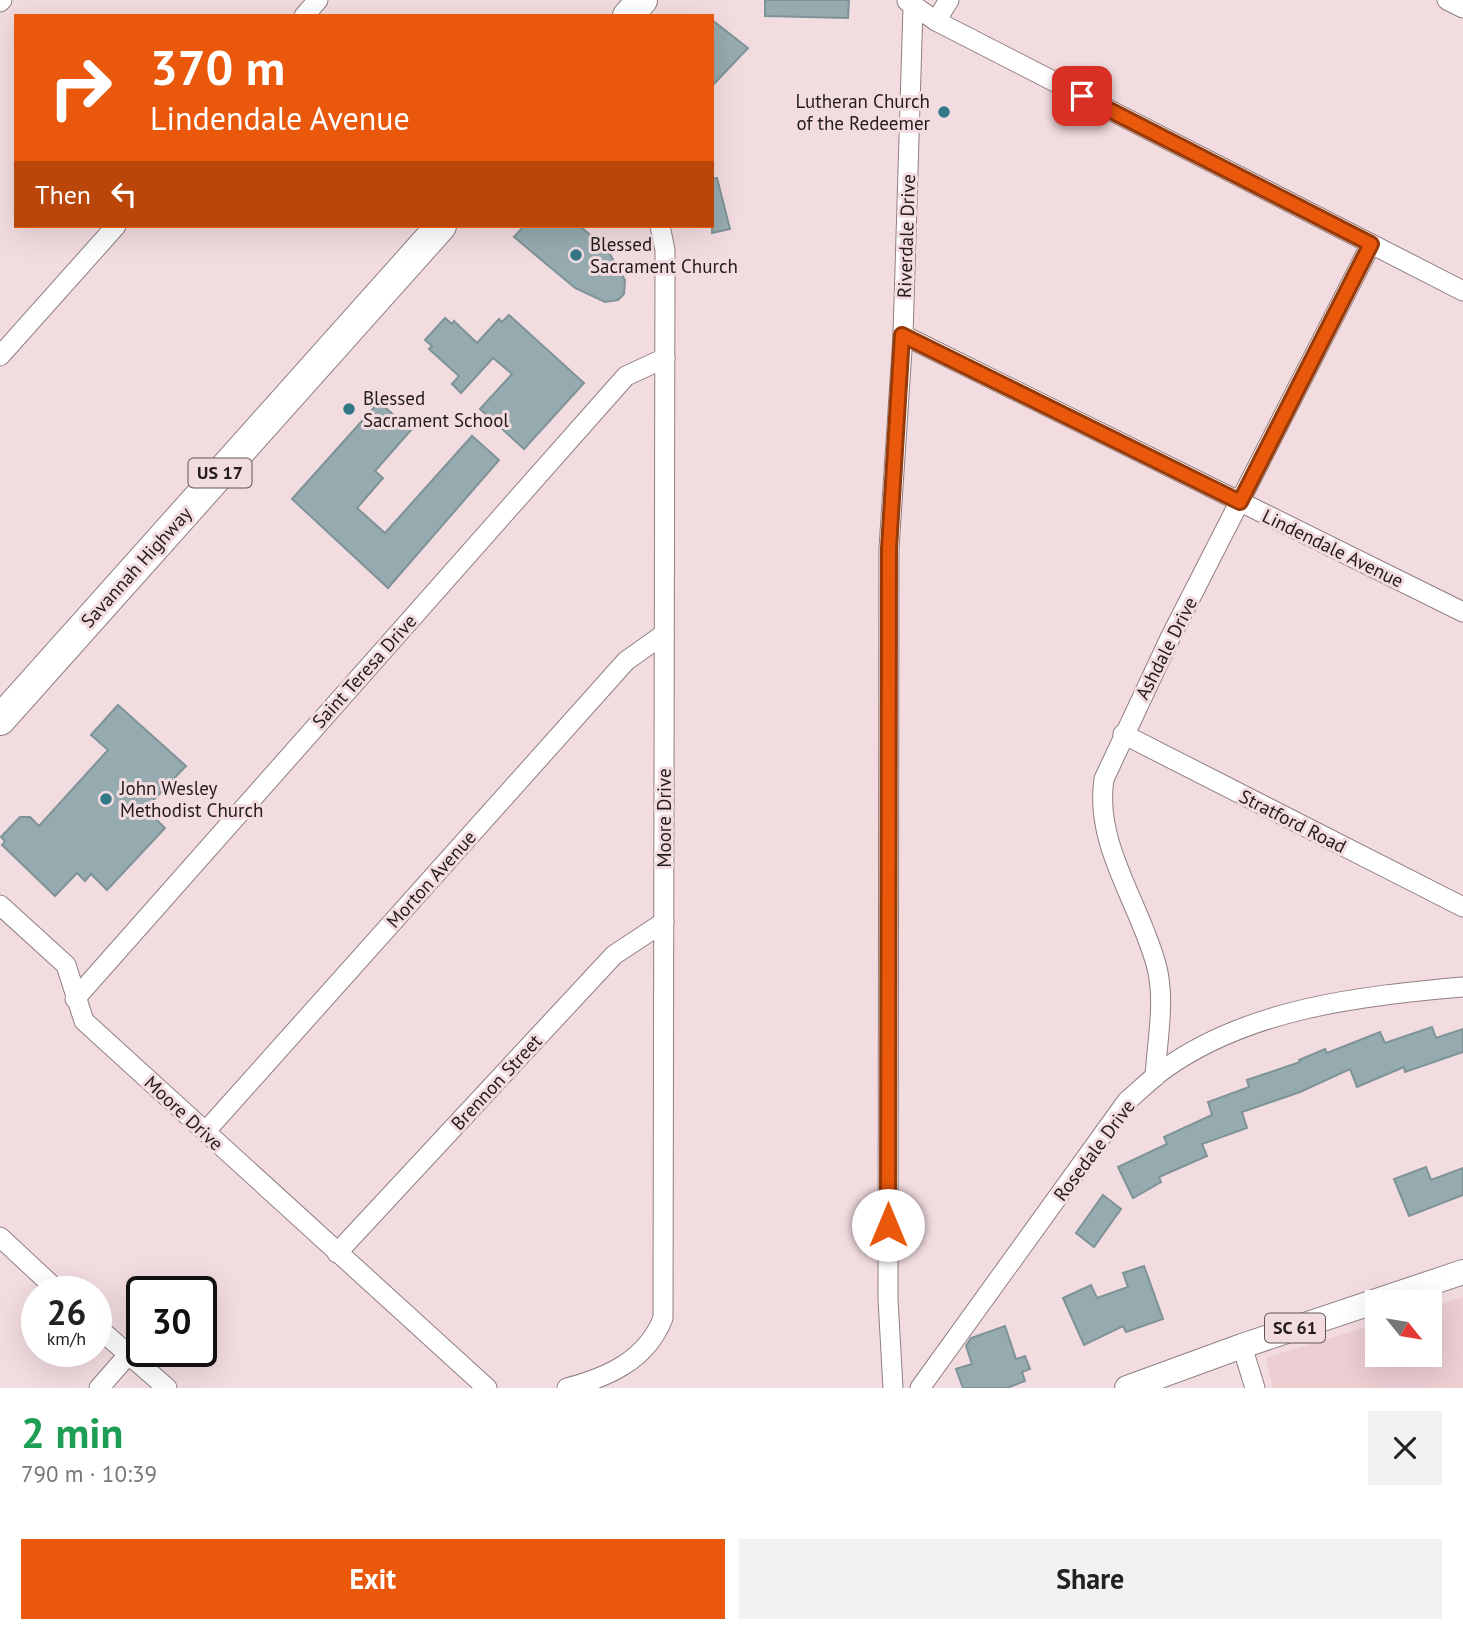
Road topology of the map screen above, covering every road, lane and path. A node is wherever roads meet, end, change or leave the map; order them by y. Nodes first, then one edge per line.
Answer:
1 (318, 0) edge
2 (642, 0) edge
3 (949, 0) edge
4 (1447, 0) edge
5 (910, 4) edge
6 (1463, 8) edge
7 (306, 14) edge
8 (630, 14) edge
9 (936, 21) junction
10 (115, 228) edge
11 (439, 228) edge
12 (660, 228) edge
13 (1371, 244) junction
14 (1463, 290) edge
15 (902, 335) junction
16 (0, 356) edge
17 (665, 358) junction
18 (1240, 502) junction
19 (1463, 612) edge
20 (664, 634) junction
21 (0, 720) edge
22 (1123, 734) junction
23 (0, 905) edge
24 (1463, 907) edge
25 (664, 922) junction
26 (1463, 987) edge
27 (75, 999) junction
28 (1155, 1077) junction
29 (205, 1132) junction
30 (0, 1237) edge
31 (337, 1253) junction
32 (1463, 1272) edge
33 (42, 1276) edge
34 (112, 1340) edge
35 (1242, 1346) junction
36 (126, 1353) edge
37 (126, 1357) edge
38 (142, 1367) edge
39 (599, 1384) edge
40 (99, 1388) edge
41 (167, 1388) edge
42 (487, 1388) edge
43 (567, 1388) edge
44 (893, 1388) edge
45 (920, 1388) edge
46 (1127, 1388) edge
47 (1255, 1388) edge

1 - 7 street
2 - 8 highway
3 - 9 street
4 - 6 street
5 - 9 street
5 - 15 street, Riverdale Drive
9 - 13 street
10 - 16 street
11 - 21 highway, Savannah Highway / US 17
12 - 17 street, Moore Drive
13 - 14 street
13 - 18 street, Ashdale Drive
15 - 18 street, Lindendale Avenue
15 - 44 street, Riverdale Drive
17 - 20 street, Moore Drive
17 - 27 street, Saint Teresa Drive
18 - 19 street, Lindendale Avenue
18 - 22 street, Ashdale Drive
20 - 25 street, Moore Drive
20 - 29 street, Morton Avenue
22 - 24 street, Stratford Road
22 - 28 street, Ashdale Drive
23 - 27 street, Moore Drive
25 - 31 street, Brennon Street
25 - 39 street, Moore Drive
26 - 28 street, Rosedale Drive
27 - 29 street, Moore Drive
28 - 45 street, Rosedale Drive
29 - 31 street, Moore Drive
30 - 33 street
31 - 42 street, Moore Drive
32 - 35 main road, SC 61
34 - 36 street
35 - 46 main road, SC 61
35 - 47 street
37 - 40 street
38 - 41 street
39 - 43 street, Moore Drive

